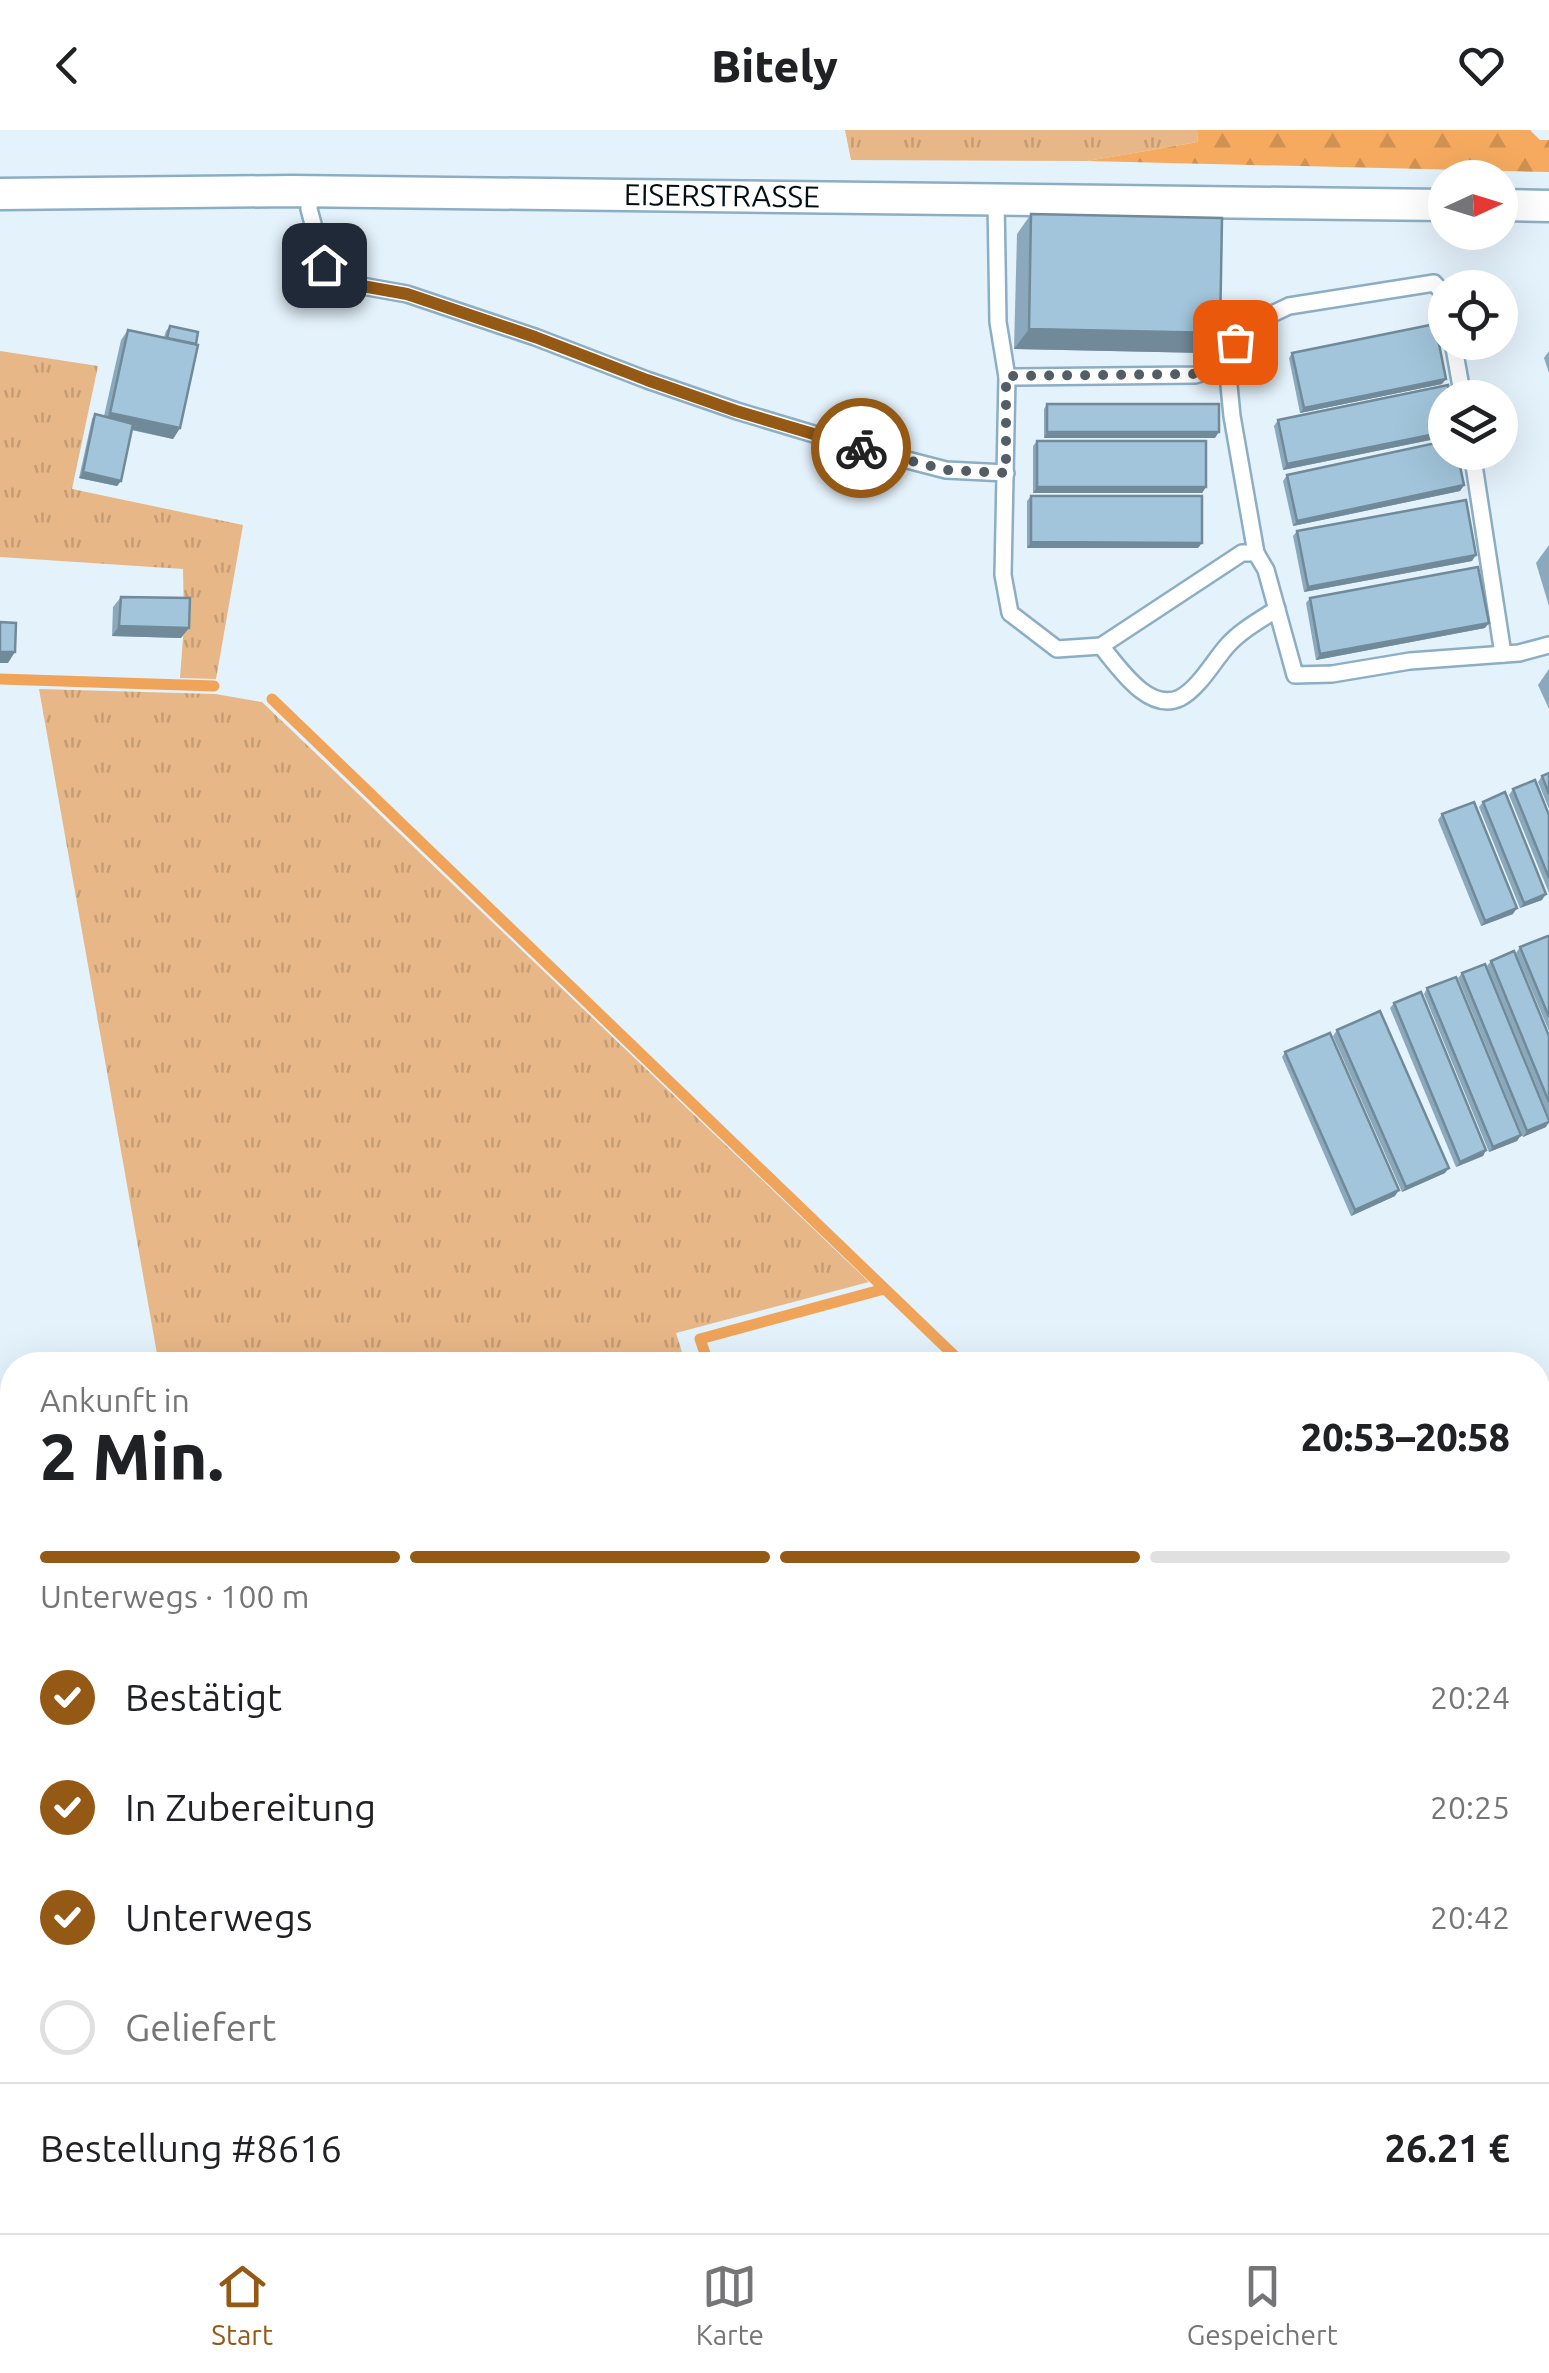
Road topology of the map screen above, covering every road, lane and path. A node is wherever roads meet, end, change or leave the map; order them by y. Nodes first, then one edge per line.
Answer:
1 (310, 191) junction
2 (0, 194) edge
3 (996, 200) junction
4 (1428, 205) edge
5 (1518, 206) edge
6 (1549, 206) edge
7 (1428, 284) edge
8 (1227, 365) junction
9 (1006, 376) junction
10 (1475, 470) edge
11 (1006, 473) junction
12 (1256, 553) junction
13 (1276, 609) junction
14 (1549, 645) edge
15 (1101, 646) junction
16 (1503, 654) junction

1 - 2 street, EISERSTRASSE
1 - 3 street, EISERSTRASSE
1 - 11 lane
3 - 4 street, EISERSTRASSE
3 - 9 lane
5 - 6 street
7 - 8 lane
8 - 9 lane
8 - 12 lane
9 - 11 lane
10 - 16 lane
11 - 15 lane
12 - 13 lane
12 - 15 lane
13 - 15 lane
13 - 16 lane
14 - 16 lane

